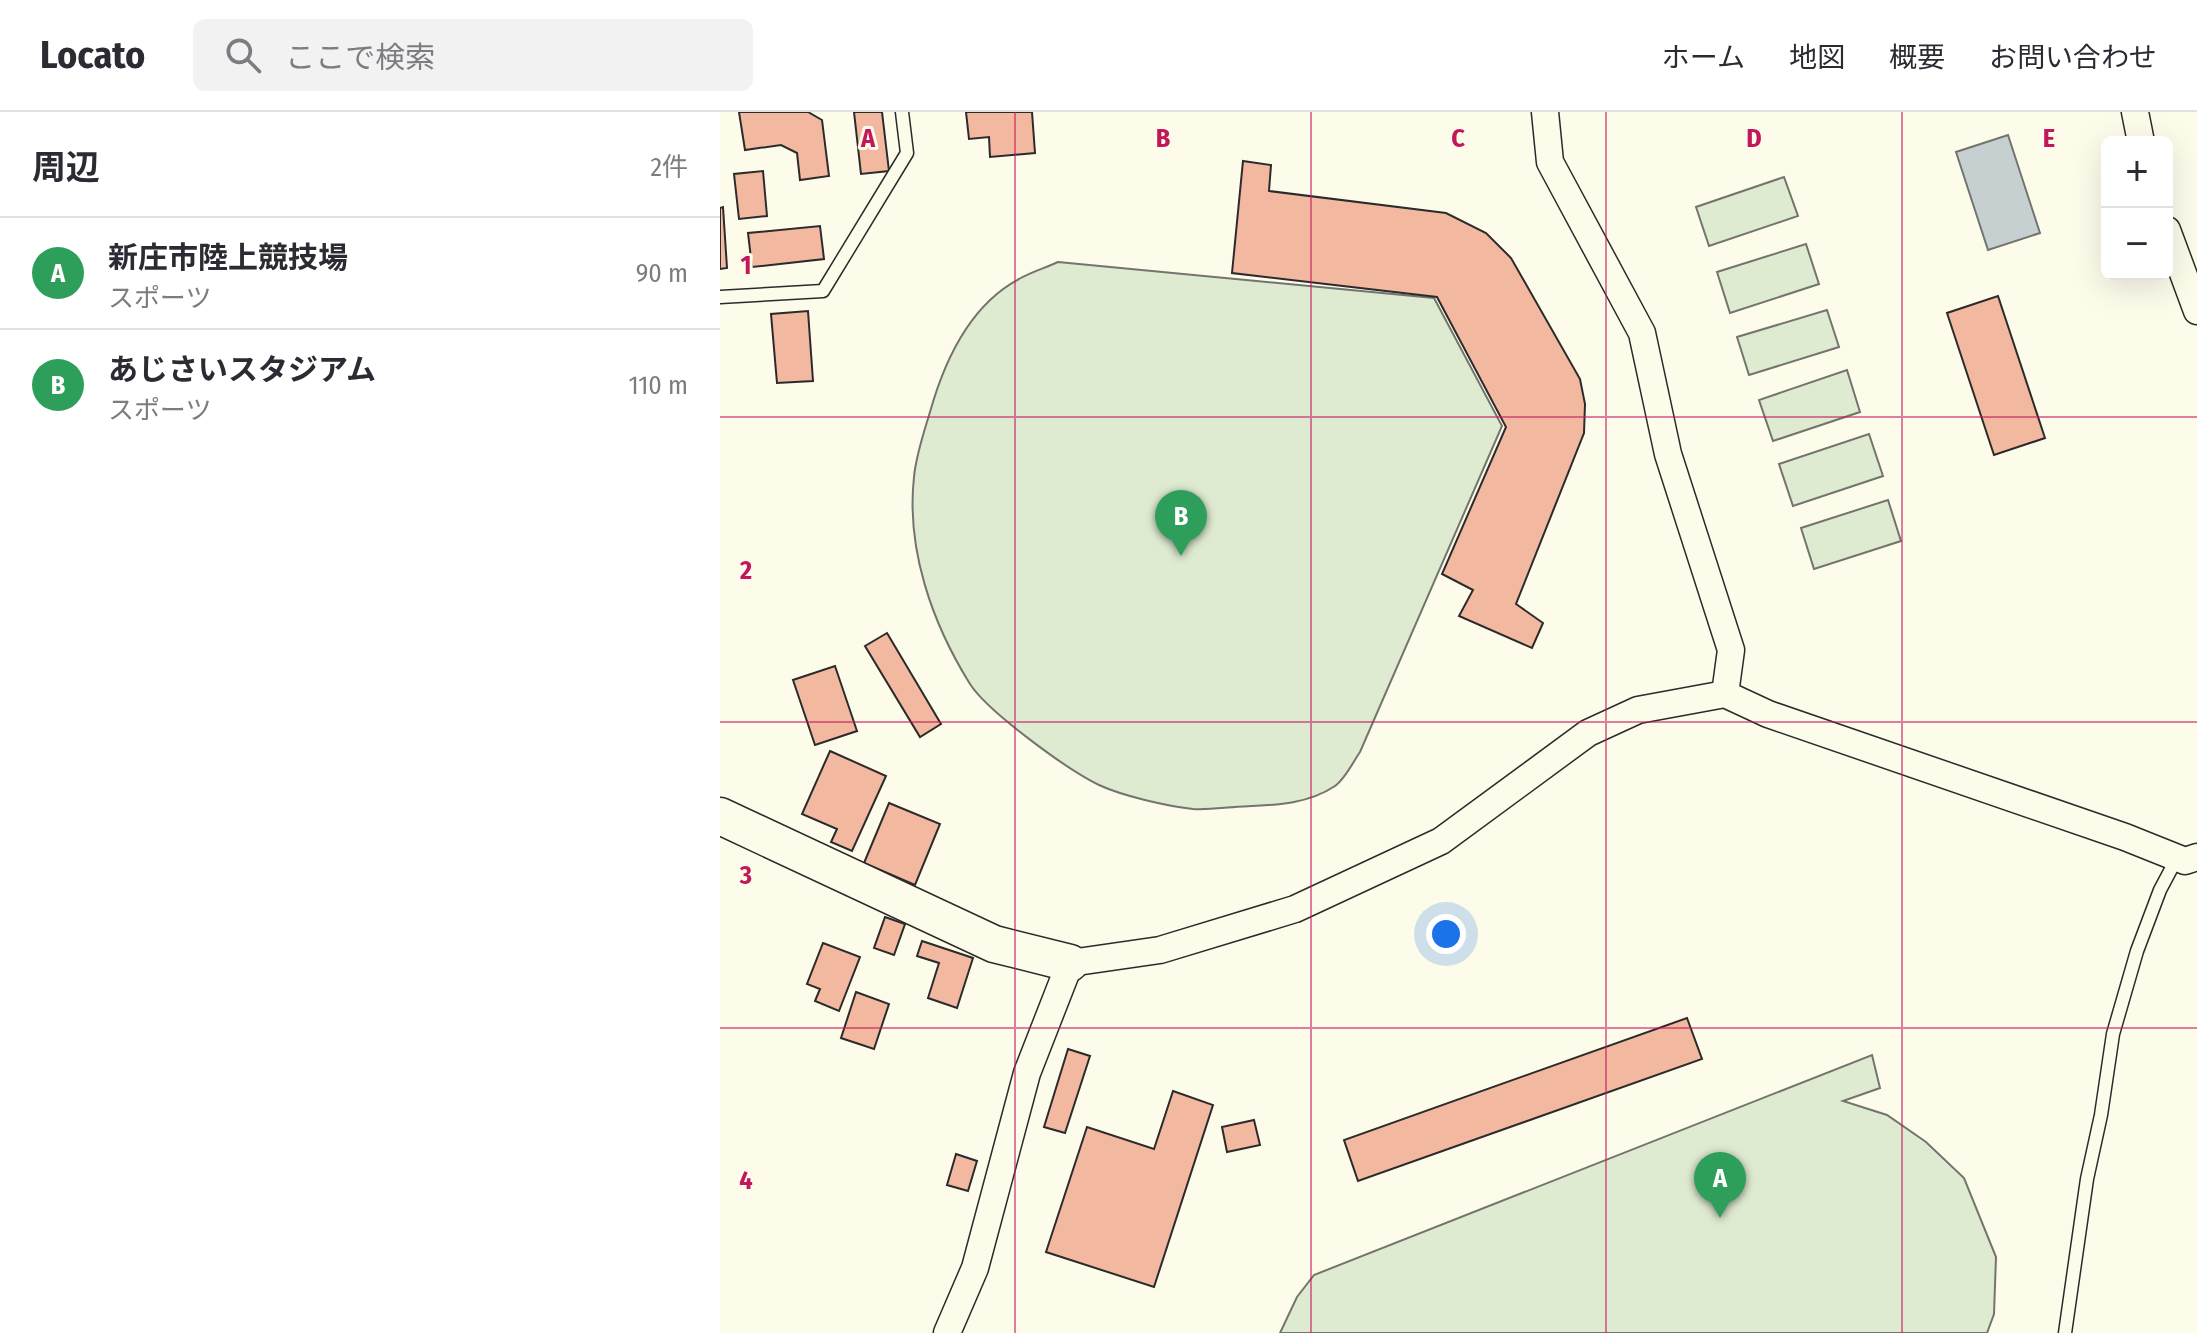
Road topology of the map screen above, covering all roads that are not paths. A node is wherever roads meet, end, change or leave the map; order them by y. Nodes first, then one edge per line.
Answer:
1 (902, 112) edge
2 (1545, 112) edge
3 (2135, 112) edge
4 (2140, 136) edge
5 (2173, 246) edge
6 (720, 297) edge
7 (2197, 311) edge
8 (1725, 694) junction
9 (720, 816) edge
10 (2187, 857) edge
11 (1070, 963) junction
12 (947, 1333) edge
13 (2065, 1333) edge

1 - 6 lane
2 - 8 street
3 - 4 street
5 - 7 street
8 - 10 street
8 - 11 street
9 - 11 street
10 - 13 lane
11 - 12 street

